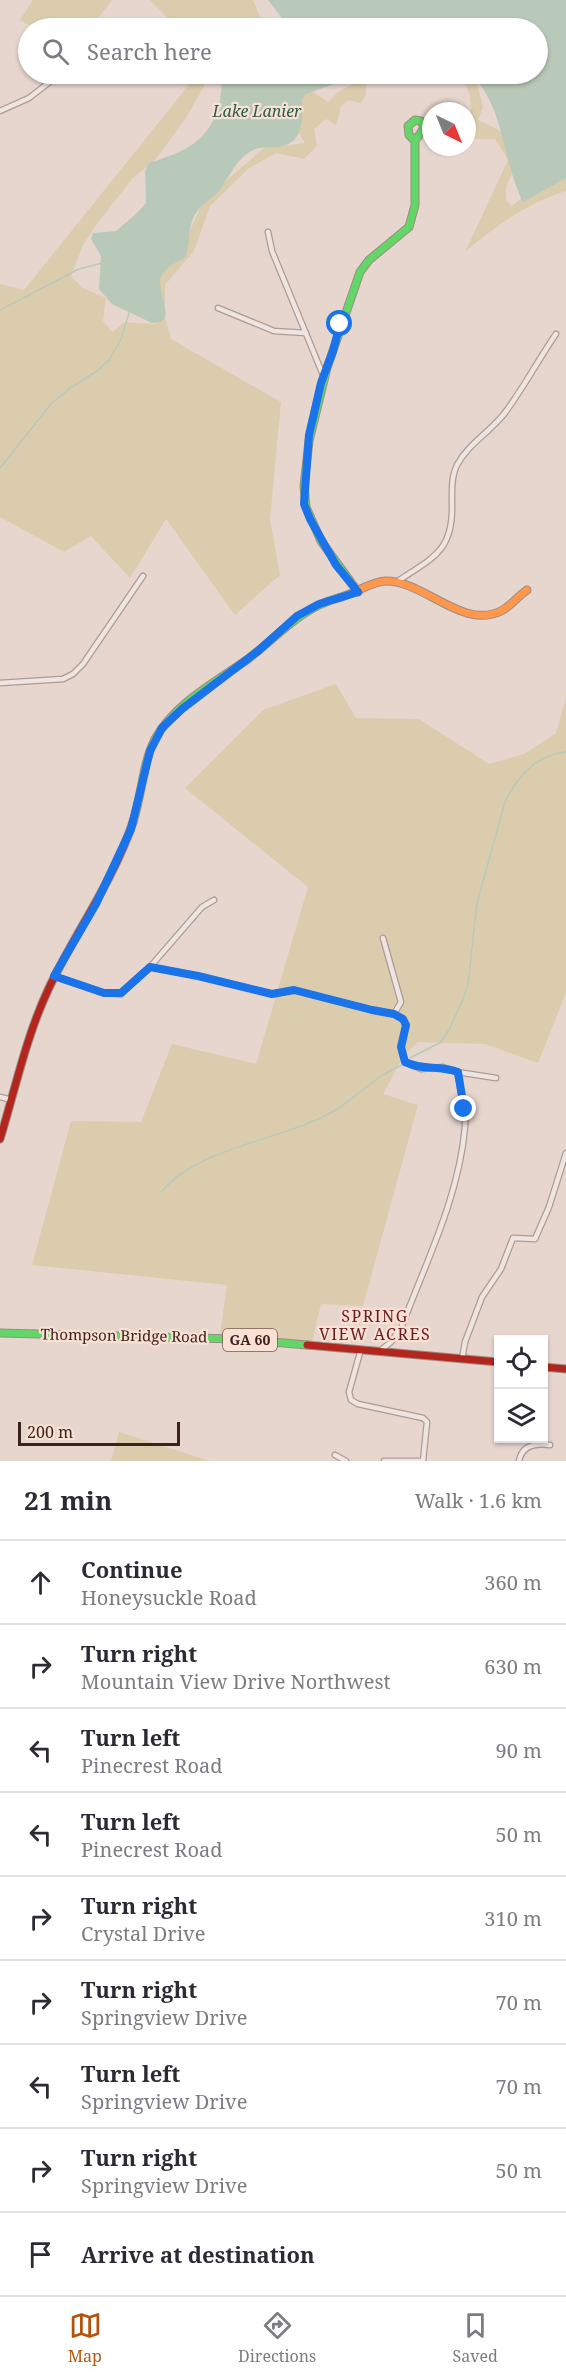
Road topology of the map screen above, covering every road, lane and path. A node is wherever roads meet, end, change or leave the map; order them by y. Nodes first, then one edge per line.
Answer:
1 (48, 84) edge
2 (0, 111) edge
3 (415, 141) dead end
4 (268, 232) dead end
5 (218, 308) dead end
6 (306, 333) junction
7 (556, 334) dead end
8 (324, 377) junction
9 (143, 576) dead end
10 (398, 581) junction
11 (527, 590) dead end
12 (358, 592) junction
13 (0, 682) edge
14 (214, 900) dead end
15 (383, 938) dead end
16 (150, 967) junction
17 (54, 976) junction
18 (394, 1014) junction
19 (458, 1072) junction
20 (496, 1078) dead end
21 (0, 1097) edge
22 (12, 1100) junction
23 (0, 1139) edge
24 (566, 1153) edge
25 (0, 1333) edge
26 (361, 1349) junction
27 (380, 1351) junction
28 (462, 1359) junction
29 (494, 1362) edge
30 (548, 1367) edge
31 (566, 1369) edge
32 (550, 1445) dead end
33 (335, 1455) dead end
34 (346, 1461) edge
35 (384, 1461) edge
36 (423, 1461) edge
37 (519, 1461) edge

1 - 2 street
3 - 8 main road
4 - 6 street
5 - 6 street
6 - 8 street
7 - 10 street
8 - 12 main road
9 - 13 street
10 - 11 main road
10 - 12 main road
12 - 17 main road
14 - 16 street
15 - 18 street
16 - 17 street
16 - 18 street
17 - 22 main road
18 - 19 street
19 - 20 street
19 - 27 street
21 - 22 street
22 - 23 main road
24 - 28 street
25 - 26 main road, Thompson Bridge Road / GA 60
26 - 27 main road, Thompson Bridge Road / GA 60
26 - 36 street
27 - 28 main road, Thompson Bridge Road / GA 60
28 - 29 main road, Thompson Bridge Road / GA 60
30 - 31 main road
32 - 37 street
33 - 34 street
35 - 36 street

